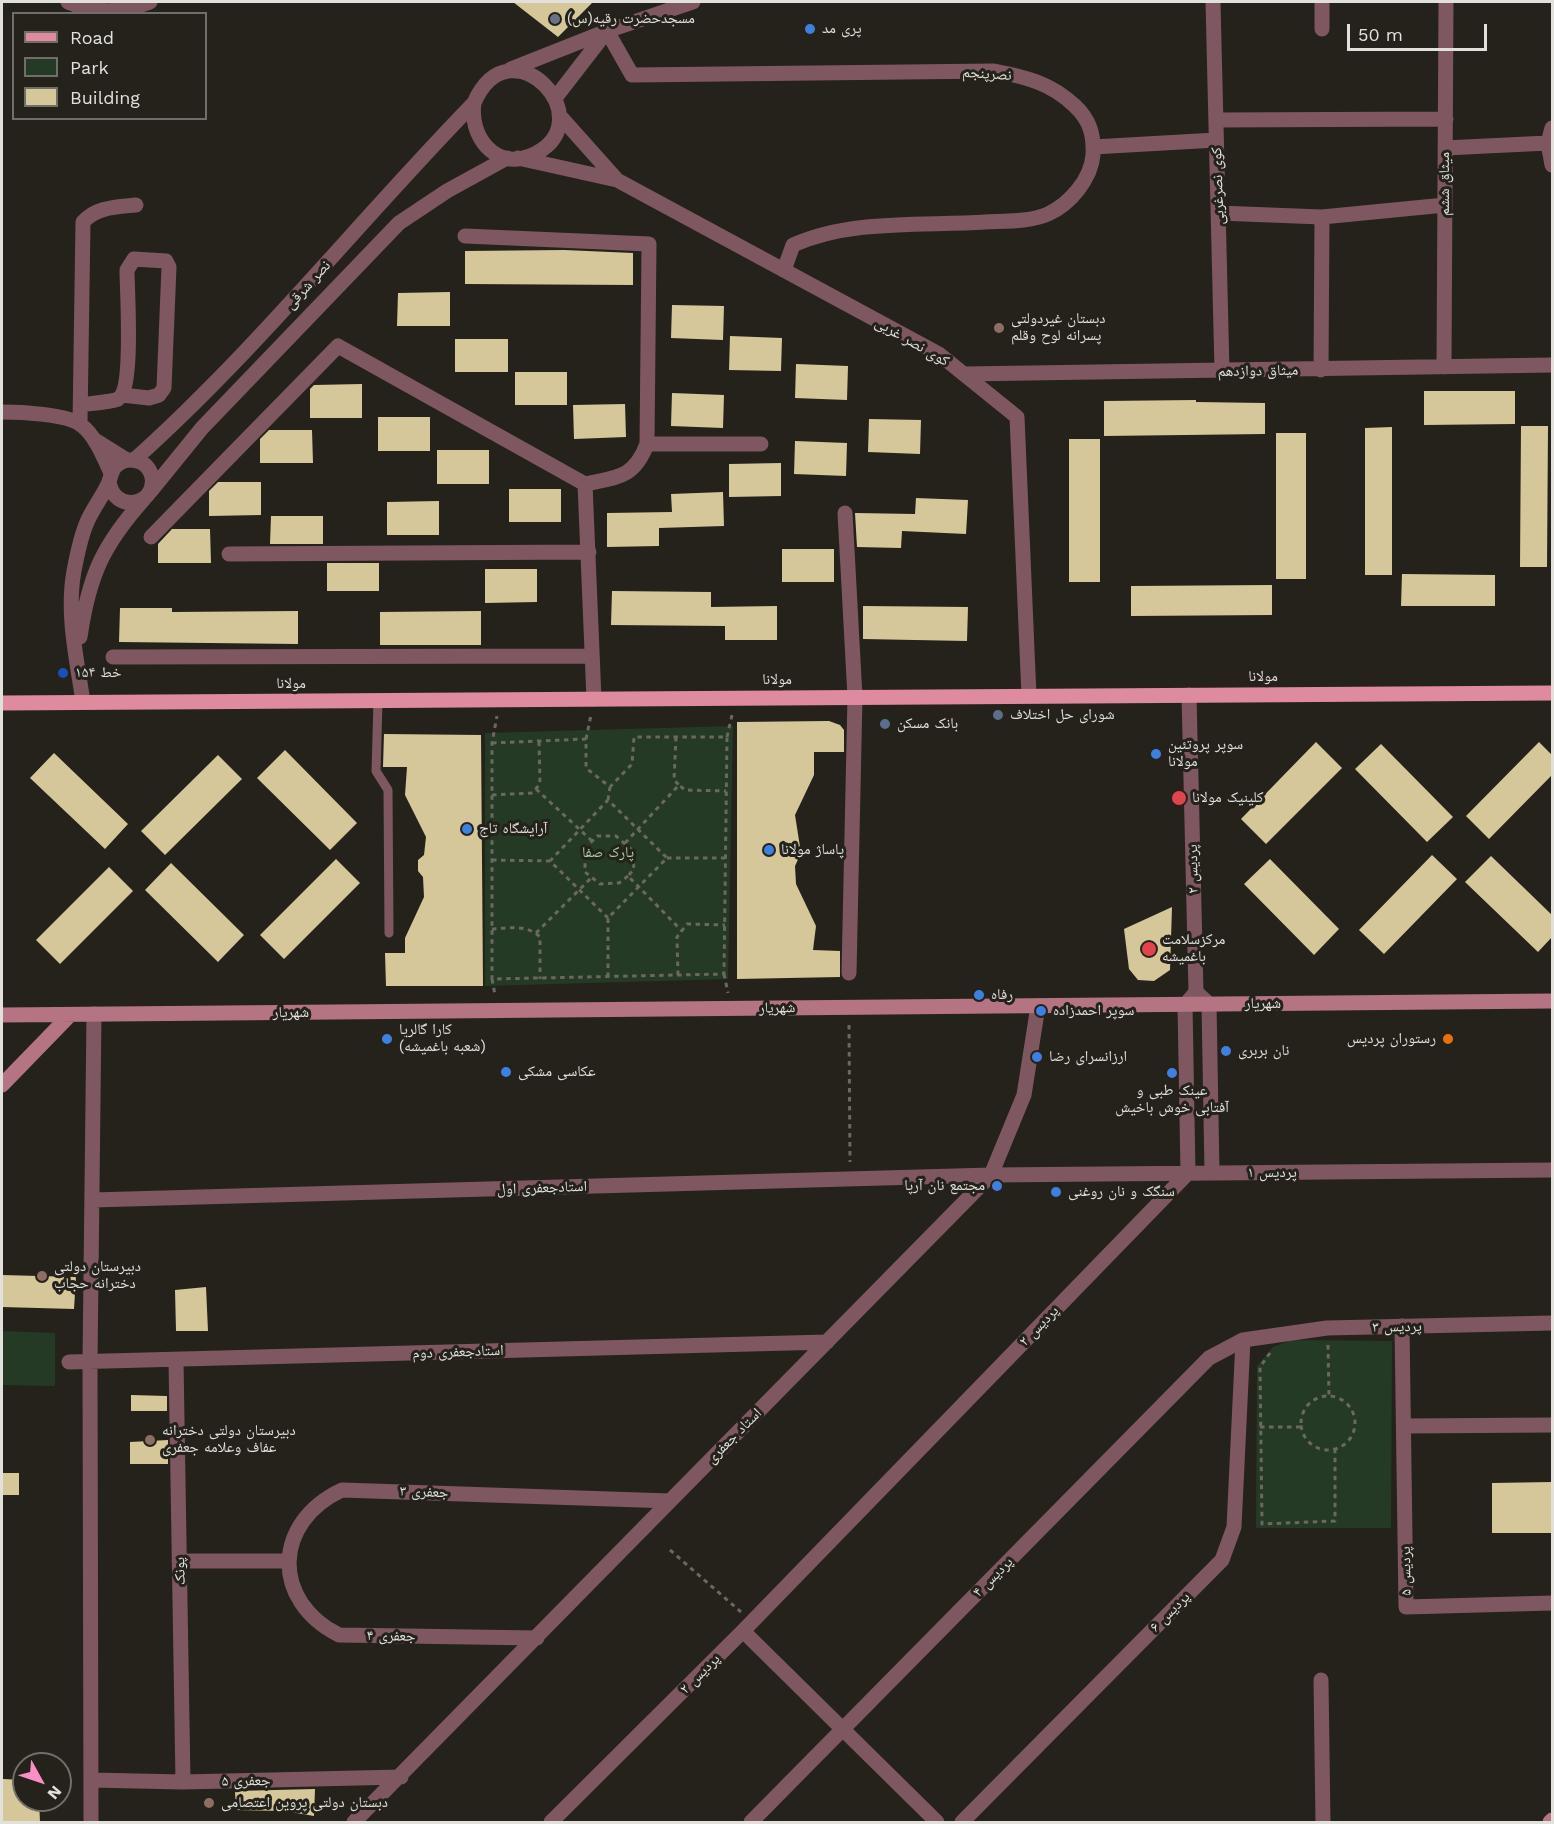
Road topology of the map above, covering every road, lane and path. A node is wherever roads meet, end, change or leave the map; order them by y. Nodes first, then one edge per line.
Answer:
1 (68, 2) edge
2 (150, 2) edge
3 (693, 2) edge
4 (1213, 2) edge
5 (1322, 2) edge
6 (1446, 2) edge
7 (1322, 29) dead end
8 (607, 31) junction
9 (497, 75) junction
10 (556, 97) junction
11 (474, 103) junction
12 (559, 115) junction
13 (1446, 119) junction
14 (1216, 120) junction
15 (1550, 136) edge
16 (1216, 140) junction
17 (1093, 147) junction
18 (1445, 148) junction
19 (512, 158) junction
20 (1552, 165) edge
21 (617, 180) junction
22 (136, 205) dead end
23 (1445, 205) junction
24 (1218, 213) junction
25 (1322, 217) junction
26 (465, 236) dead end
27 (784, 270) junction
28 (1552, 365) edge
29 (1444, 367) junction
30 (1321, 370) junction
31 (1222, 371) junction
32 (964, 374) junction
33 (122, 395) junction
34 (81, 405) junction
35 (2, 412) edge
36 (80, 423) junction
37 (92, 438) junction
38 (647, 444) junction
39 (761, 444) dead end
40 (130, 460) junction
41 (110, 477) junction
42 (585, 484) junction
43 (148, 495) junction
44 (845, 513) dead end
45 (151, 537) dead end
46 (589, 552) junction
47 (229, 554) dead end
48 (77, 654) junction
49 (592, 656) junction
50 (112, 657) dead end
51 (1552, 693) edge
52 (1189, 695) junction
53 (1029, 696) junction
54 (855, 697) junction
55 (737, 698) junction
56 (594, 699) junction
57 (501, 700) junction
58 (378, 701) junction
59 (83, 702) junction
60 (2, 703) edge
61 (676, 737) junction
62 (727, 737) junction
63 (586, 739) junction
64 (539, 741) junction
65 (492, 743) junction
66 (679, 785) junction
67 (610, 787) junction
68 (536, 789) junction
69 (726, 791) junction
70 (492, 795) junction
71 (608, 800) junction
72 (638, 829) junction
73 (580, 830) junction
74 (592, 841) junction
75 (625, 843) junction
76 (667, 858) junction
77 (725, 858) junction
78 (492, 860) junction
79 (550, 861) junction
80 (592, 876) junction
81 (628, 876) junction
82 (639, 887) junction
83 (579, 890) junction
84 (608, 918) junction
85 (725, 925) junction
86 (492, 929) junction
87 (682, 931) junction
88 (389, 933) dead end
89 (536, 933) junction
90 (849, 973) dead end
91 (678, 975) junction
92 (608, 977) junction
93 (540, 979) junction
94 (1196, 992) junction
95 (1552, 1001) edge
96 (1209, 1004) junction
97 (1185, 1005) junction
98 (1038, 1006) junction
99 (849, 1008) junction
100 (94, 1014) junction
101 (2, 1015) edge
102 (70, 1015) junction
103 (2, 1086) edge
104 (1552, 1170) edge
105 (1188, 1173) junction
106 (1212, 1173) junction
107 (991, 1175) junction
108 (850, 1179) junction
109 (92, 1200) junction
110 (1552, 1323) edge
111 (1402, 1326) junction
112 (1327, 1328) junction
113 (1243, 1340) junction
114 (827, 1342) junction
115 (1328, 1345) junction
116 (1340, 1345) dead end
117 (1317, 1346) dead end
118 (1278, 1350) dead end
119 (176, 1360) junction
120 (69, 1362) dead end
121 (90, 1362) junction
122 (1329, 1396) junction
123 (1552, 1425) edge
124 (1404, 1426) junction
125 (1260, 1427) junction
126 (1301, 1427) junction
127 (1335, 1450) junction
128 (670, 1501) junction
129 (670, 1550) dead end
130 (180, 1561) junction
131 (289, 1562) junction
132 (1552, 1603) edge
133 (747, 1626) junction
134 (537, 1638) junction
135 (1321, 1680) dead end
136 (843, 1730) junction
137 (401, 1777) junction
138 (91, 1780) junction
139 (183, 1782) junction
140 (91, 1822) edge
141 (354, 1822) edge
142 (550, 1822) edge
143 (751, 1822) edge
144 (937, 1822) edge
145 (962, 1822) edge
146 (1323, 1822) edge

1 - 2 street
3 - 8 street
4 - 14 street, کوی نصرغربی
5 - 7 street
6 - 13 street, میثاق ششم
8 - 9 street
8 - 10 street
8 - 17 street, نصرپنجم
9 - 10 street
9 - 11 street
10 - 12 street
11 - 19 street
11 - 40 street, نصر شرقی
12 - 19 street
12 - 21 street, کوی نصر غربی
13 - 14 street
13 - 18 street, میثاق ششم
14 - 16 street, کوی نصرغربی
15 - 18 street
15 - 20 street
16 - 17 street
16 - 24 street, کوی نصرغربی
17 - 27 street, نصرپنجم
18 - 23 street, میثاق ششم
19 - 21 street, کوی نصر غربی
19 - 43 street, نصر شرقی
21 - 27 street, کوی نصر غربی
22 - 34 street
23 - 25 street
23 - 29 street, میثاق ششم
24 - 25 street
24 - 31 street, کوی نصرغربی
25 - 30 street
26 - 38 street
27 - 32 street, کوی نصر غربی
28 - 29 street, میثاق دوازدهم
29 - 30 street, میثاق دوازدهم
30 - 31 street, میثاق دوازدهم
31 - 32 street, میثاق دوازدهم
32 - 53 street, کوی نصر غربی
33 - 33 street
33 - 34 street
34 - 36 street
35 - 36 street
36 - 37 street
37 - 40 street
37 - 41 street
38 - 39 street
38 - 42 street
40 - 41 street
40 - 43 street
41 - 43 street
41 - 48 street
42 - 45 street
42 - 46 street
43 - 48 street, نصر شرقی
44 - 54 street
46 - 47 street
46 - 49 street
48 - 59 street
49 - 50 street
49 - 56 street
51 - 52 main road, مولانا
52 - 53 main road, مولانا
52 - 94 street, پردیس ۲
53 - 54 main road, مولانا
54 - 55 main road, مولانا
54 - 90 street
55 - 56 main road, مولانا
55 - 62 path
56 - 57 main road, مولانا
56 - 63 path
57 - 58 main road, مولانا
57 - 65 path
58 - 59 main road, مولانا
58 - 88 lane
59 - 60 main road, مولانا
61 - 62 path
61 - 66 path
61 - 67 path
62 - 69 path
63 - 64 path
63 - 67 path
64 - 65 path
64 - 68 path
65 - 70 path
66 - 69 path
66 - 72 path
67 - 71 path
68 - 70 path
68 - 73 path
69 - 77 path
70 - 78 path
71 - 72 path
71 - 73 path
72 - 75 path
72 - 76 path
73 - 74 path
73 - 79 path
74 - 75 path
74 - 80 path
75 - 81 path
76 - 77 path
76 - 82 path
77 - 85 path
78 - 79 path
78 - 86 path
79 - 83 path
80 - 81 path
80 - 83 path
81 - 82 path
82 - 84 path
82 - 87 path
83 - 84 path
83 - 89 path
84 - 92 path
85 - 87 path
85 - 91 path
86 - 89 path
86 - 93 path
87 - 91 path
89 - 93 path
91 - 92 path
92 - 93 path
94 - 96 street
94 - 97 street
95 - 96 main road, شهریار
96 - 97 main road, شهریار
96 - 106 street
97 - 98 main road, شهریار
97 - 105 street
98 - 99 main road, شهریار
98 - 107 street, استاد جعفری
99 - 100 main road, شهریار
99 - 108 path
100 - 102 main road, شهریار
100 - 109 street
101 - 102 main road, شهریار
102 - 103 main road
104 - 106 street, پردیس ۱
105 - 106 street, پردیس ۱
105 - 107 street, پردیس ۱
105 - 133 street, پردیس ۲
107 - 108 street, استادجعفری اول
107 - 114 street, استاد جعفری
108 - 109 street, استادجعفری اول
109 - 121 street
110 - 111 street, پردیس ۳
111 - 112 street, پردیس ۳
111 - 124 street, پردیس ۵
112 - 113 street, پردیس ۳
112 - 115 path
113 - 136 street, پردیس ۴
113 - 145 street, پردیس ۶
114 - 119 street, استادجعفری دوم
114 - 128 street, استاد جعفری
115 - 116 path
115 - 117 path
115 - 122 path
118 - 125 path
119 - 121 street, استادجعفری دوم
119 - 130 street, پونک
120 - 121 street, استادجعفری دوم
121 - 138 street
122 - 126 path
122 - 127 path
123 - 124 street
124 - 132 street, پردیس ۵
125 - 126 path
125 - 127 path
126 - 127 path
128 - 131 street, جعفری ۳
128 - 134 street, استاد جعفری
129 - 133 path
130 - 131 street
130 - 139 street, پونک
131 - 134 street, جعفری ۴
133 - 136 street
133 - 142 street, پردیس ۲
134 - 137 street, استاد جعفری
135 - 146 street
136 - 143 street, پردیس ۴
136 - 144 street
137 - 139 street, جعفری ۵
137 - 141 street, استاد جعفری
138 - 139 street, جعفری ۵
138 - 140 street

